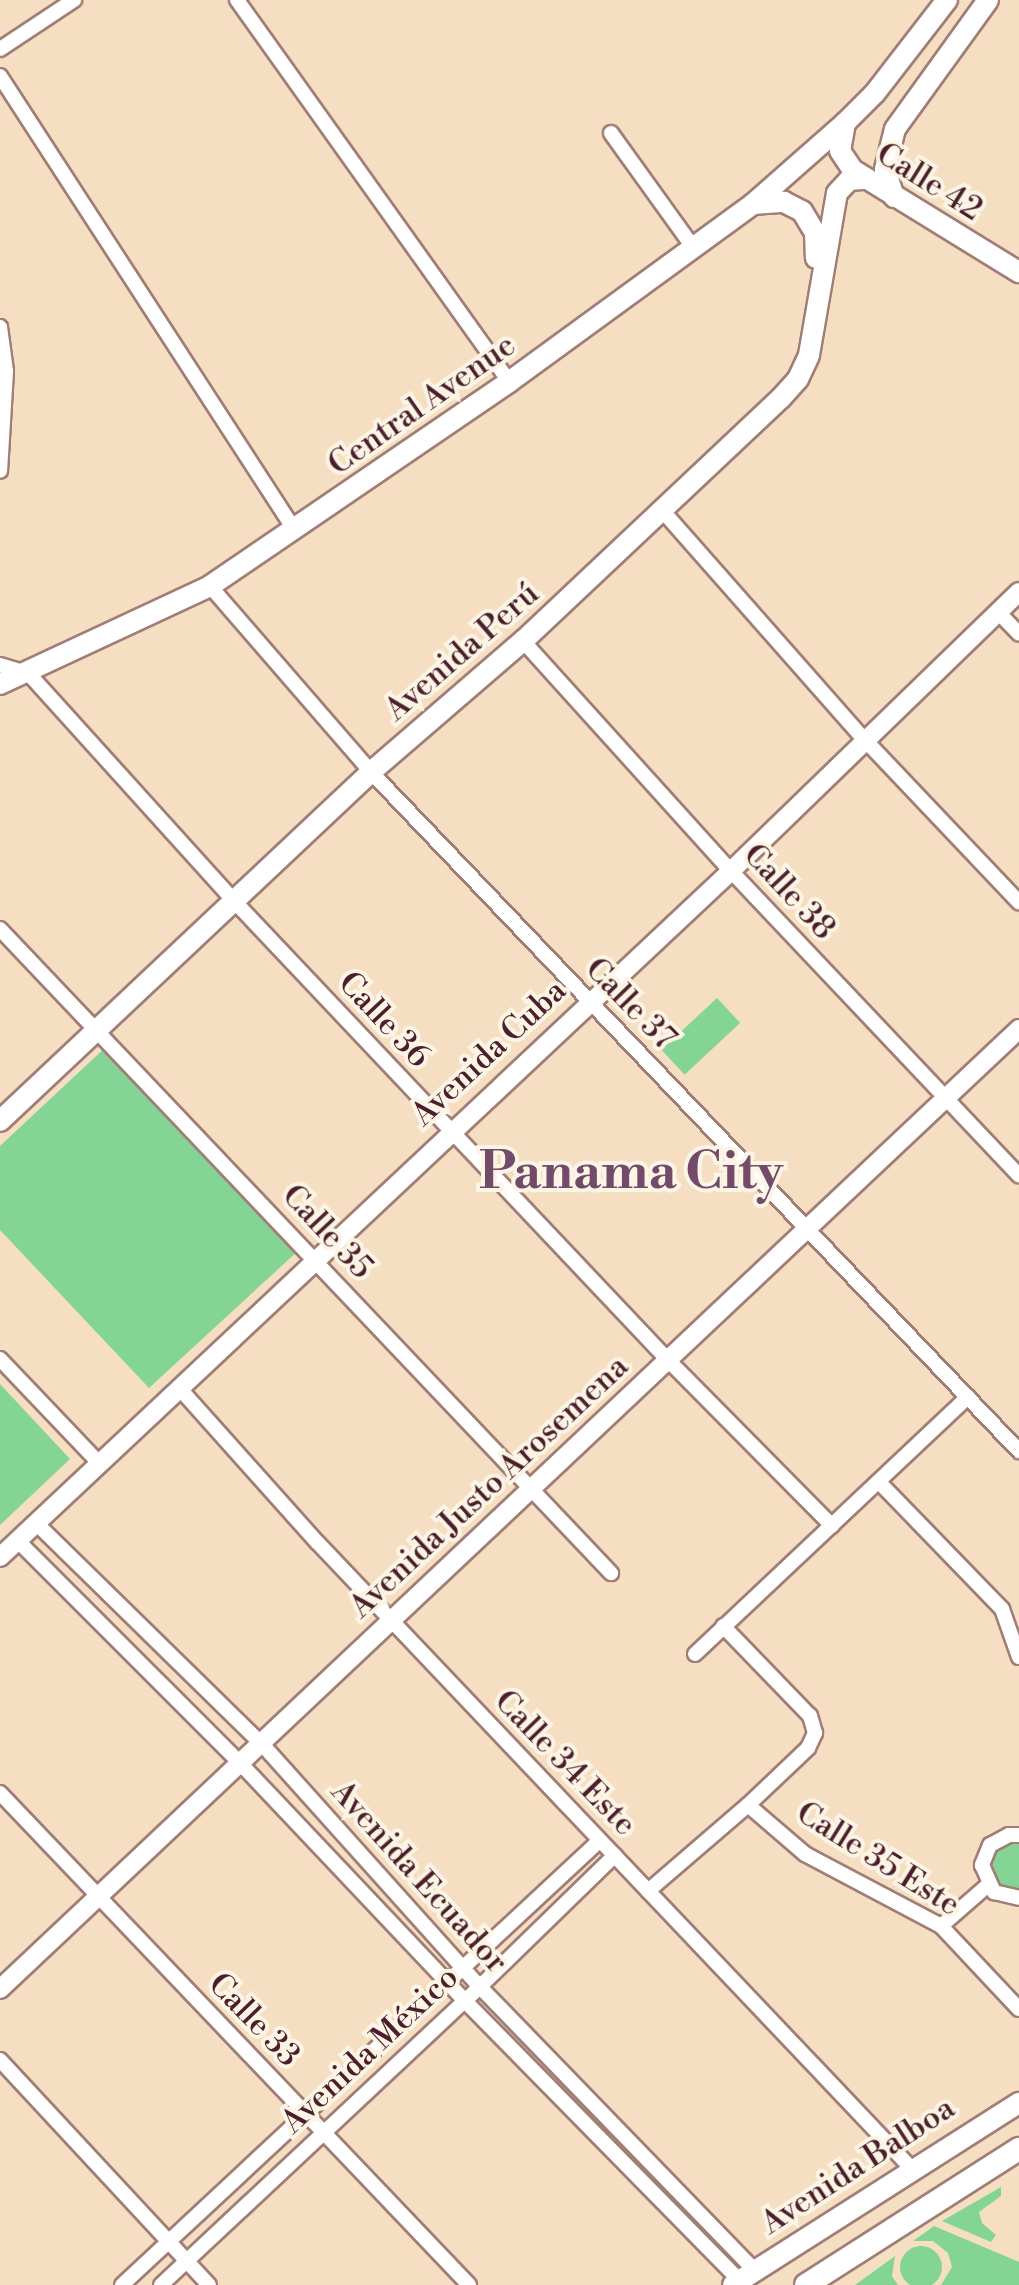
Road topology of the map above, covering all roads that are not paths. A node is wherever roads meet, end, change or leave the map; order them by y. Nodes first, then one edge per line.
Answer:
1 (74, 0) edge
2 (237, 0) edge
3 (947, 0) edge
4 (988, 0) edge
5 (0, 49) edge
6 (0, 76) edge
7 (845, 123) junction
8 (611, 133) dead end
9 (863, 179) junction
10 (894, 198) junction
11 (753, 204) junction
12 (693, 247) junction
13 (1019, 272) edge
14 (0, 326) edge
15 (509, 382) junction
16 (781, 398) junction
17 (0, 471) edge
18 (661, 509) junction
19 (294, 529) junction
20 (210, 586) junction
21 (1019, 592) edge
22 (998, 612) junction
23 (1019, 634) edge
24 (523, 641) junction
25 (0, 665) edge
26 (29, 674) junction
27 (0, 684) edge
28 (864, 740) junction
29 (371, 772) junction
30 (731, 871) junction
31 (235, 902) junction
32 (1019, 902) edge
33 (0, 929) edge
34 (589, 1000) junction
35 (1019, 1029) edge
36 (98, 1030) junction
37 (947, 1098) junction
38 (0, 1121) edge
39 (451, 1130) junction
40 (1019, 1176) edge
41 (807, 1230) junction
42 (316, 1260) junction
43 (0, 1359) edge
44 (668, 1360) junction
45 (181, 1390) junction
46 (968, 1397) junction
47 (1019, 1451) edge
48 (100, 1464) junction
49 (879, 1482) junction
50 (532, 1488) junction
51 (37, 1524) junction
52 (832, 1526) junction
53 (18, 1541) junction
54 (0, 1557) edge
55 (612, 1573) dead end
56 (392, 1621) junction
57 (722, 1626) junction
58 (695, 1654) dead end
59 (1019, 1657) edge
60 (261, 1743) junction
61 (240, 1763) junction
62 (0, 1793) edge
63 (748, 1805) junction
64 (1019, 1835) edge
65 (599, 1841) junction
66 (615, 1855) junction
67 (988, 1885) junction
68 (648, 1891) junction
69 (98, 1898) junction
70 (1019, 1898) edge
71 (941, 1926) junction
72 (463, 1969) junction
73 (447, 1982) junction
74 (480, 1986) junction
75 (0, 1989) edge
76 (466, 2002) junction
77 (1019, 2009) edge
78 (0, 2060) edge
79 (1019, 2103) edge
80 (304, 2112) junction
81 (322, 2132) junction
82 (1019, 2149) edge
83 (912, 2170) junction
84 (170, 2242) junction
85 (186, 2261) junction
86 (743, 2279) edge
87 (122, 2285) edge
88 (161, 2285) edge
89 (210, 2285) edge
90 (469, 2285) edge
91 (806, 2285) edge

1 - 5 street
2 - 15 street
3 - 7 main road, Central Avenue
4 - 10 main road
6 - 19 street
7 - 9 main road, Calle 42
7 - 11 main road, Central Avenue
8 - 12 street
9 - 10 main road, Calle 42
9 - 16 main road, Avenida Perú
10 - 13 main road, Calle 42
11 - 12 main road, Central Avenue
11 - 16 main road
12 - 15 main road, Central Avenue
14 - 17 street
15 - 19 main road, Central Avenue
16 - 18 main road, Avenida Perú
18 - 24 main road, Avenida Perú
18 - 28 street
19 - 20 main road, Central Avenue
20 - 26 main road, Central Avenue
20 - 29 street, Calle 37
21 - 22 street, Avenida Cuba
22 - 23 street
22 - 28 street, Avenida Cuba
24 - 29 main road, Avenida Perú
24 - 30 street, Calle 38
25 - 26 street
26 - 27 main road, Central Avenue
26 - 31 street, Calle 36
28 - 30 street, Avenida Cuba
28 - 32 street
29 - 31 main road, Avenida Perú
29 - 34 street, Calle 37
30 - 34 street, Avenida Cuba
30 - 37 street, Calle 38
31 - 36 main road, Avenida Perú
31 - 39 street, Calle 36
33 - 36 street, Calle 35
34 - 39 street, Avenida Cuba
34 - 41 street, Calle 37
35 - 37 street, Avenida Justo Arosemena
36 - 38 main road, Avenida Perú
36 - 42 street, Calle 35
37 - 40 street, Calle 38
37 - 41 street, Avenida Justo Arosemena
39 - 42 street, Avenida Cuba
39 - 44 street, Calle 36
41 - 44 street, Avenida Justo Arosemena
41 - 46 street, Calle 37
42 - 45 street, Avenida Cuba
42 - 50 street, Calle 35
43 - 48 street
44 - 50 street, Avenida Justo Arosemena
44 - 52 street, Calle 36
45 - 48 street, Avenida Cuba
45 - 56 street, Calle 34 Este
46 - 47 street, Calle 37
46 - 49 street
48 - 51 street, Avenida Cuba
49 - 52 street
49 - 59 street
50 - 55 street, Calle 35
50 - 56 street, Avenida Justo Arosemena
51 - 53 street, Avenida Cuba
51 - 60 street, Avenida Ecuador
52 - 57 street
53 - 54 street, Avenida Cuba
53 - 61 street, Avenida Ecuador
56 - 60 street, Avenida Justo Arosemena
56 - 65 street, Calle 34 Este
57 - 58 street
57 - 63 street, Calle 35 Este
60 - 61 street, Avenida Justo Arosemena
60 - 72 street, Avenida Ecuador
61 - 69 street, Avenida Justo Arosemena
61 - 73 street, Avenida Ecuador
62 - 69 street, Calle 33
63 - 68 street
63 - 71 street, Calle 35 Este
64 - 67 street
65 - 66 street, Calle 34 Este
65 - 72 street, Avenida México
66 - 68 street, Calle 34 Este
66 - 74 street, Avenida México
67 - 70 street
67 - 71 street
68 - 83 street, Calle 34 Este
69 - 75 street, Avenida Justo Arosemena
69 - 80 street, Calle 33
71 - 77 street, Calle 35 Este
72 - 73 street, Avenida México
72 - 74 street, Avenida Ecuador
73 - 76 street, Avenida Ecuador
73 - 80 street, Avenida México
74 - 76 street, Avenida México
74 - 86 street, Avenida Ecuador
76 - 81 street, Avenida México
76 - 86 street, Avenida Ecuador
78 - 84 street
79 - 83 main road, Avenida Balboa
80 - 81 street, Calle 33
80 - 84 street, Avenida México
81 - 85 street, Avenida México
81 - 90 street, Calle 33
82 - 91 highway
83 - 86 main road, Avenida Balboa
84 - 85 street
84 - 87 street, Avenida México
85 - 88 street, Avenida México
85 - 89 street

